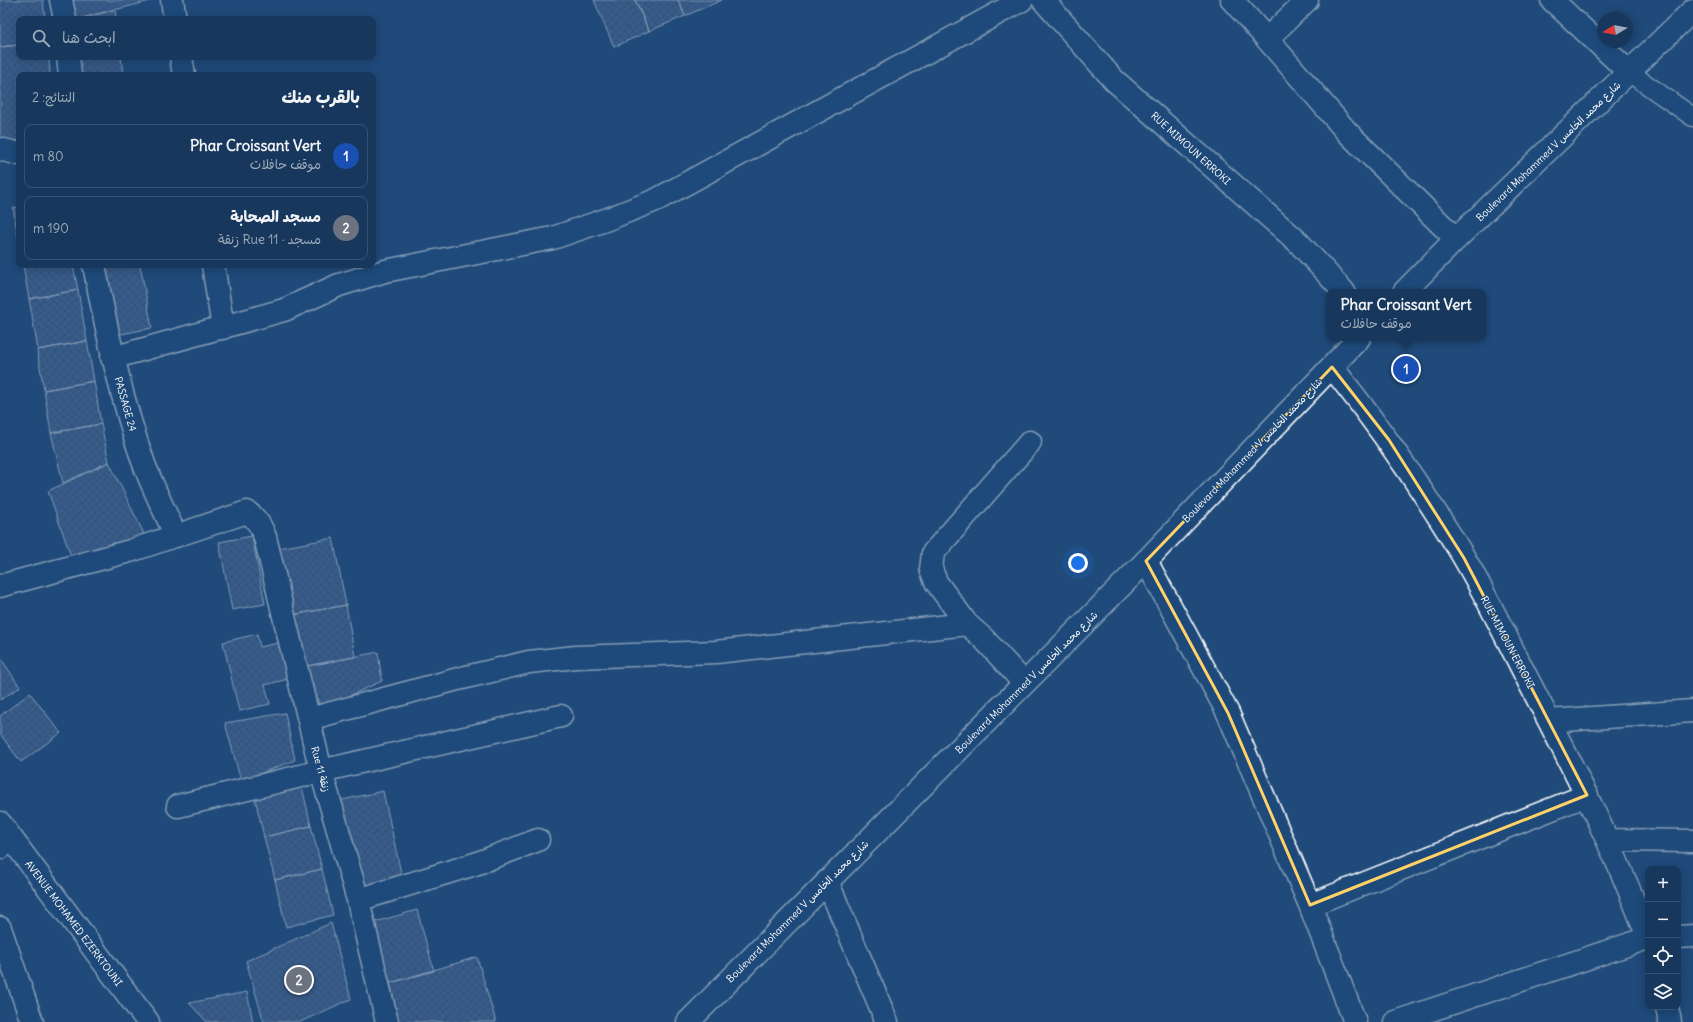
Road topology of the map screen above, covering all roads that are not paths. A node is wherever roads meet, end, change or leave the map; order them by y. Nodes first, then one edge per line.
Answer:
1 (62, 0) edge
2 (172, 0) edge
3 (1022, 0) edge
4 (1043, 0) edge
5 (1232, 0) edge
6 (1307, 0) edge
7 (1552, 0) edge
8 (1693, 10) edge
9 (65, 16) edge
10 (175, 16) edge
11 (1267, 39) junction
12 (68, 60) edge
13 (182, 60) edge
14 (70, 72) edge
15 (184, 72) edge
16 (1630, 73) junction
17 (1693, 117) edge
18 (0, 149) edge
19 (16, 153) edge
20 (1456, 239) junction
21 (95, 268) edge
22 (213, 268) edge
23 (1341, 289) edge
24 (1407, 289) edge
25 (223, 328) junction
26 (1356, 341) edge
27 (112, 358) junction
28 (1332, 367) junction
29 (1030, 442) dead end
30 (176, 536) junction
31 (1146, 561) junction
32 (0, 586) edge
33 (967, 624) junction
34 (1024, 683) junction
35 (1693, 711) edge
36 (561, 716) dead end
37 (309, 719) junction
38 (1550, 721) junction
39 (322, 771) junction
40 (1587, 795) junction
41 (178, 806) dead end
42 (4, 837) edge
43 (538, 840) dead end
44 (1608, 840) junction
45 (1693, 840) edge
46 (827, 881) junction
47 (358, 900) junction
48 (1310, 905) junction
49 (0, 928) edge
50 (1645, 931) edge
51 (1693, 936) edge
52 (1681, 937) edge
53 (1645, 939) edge
54 (1668, 1010) edge
55 (32, 1022) edge
56 (148, 1022) edge
57 (388, 1022) edge
58 (688, 1022) edge
59 (887, 1022) edge
60 (1355, 1022) edge
61 (1395, 1022) edge
62 (1670, 1022) edge

1 - 9 street
2 - 10 street
3 - 25 street
4 - 23 street, RUE MIMOUN ERROKI
5 - 11 street
6 - 11 street
7 - 16 street
8 - 16 street, Boulevard Mohammed V شارع محمد الخامس
11 - 20 street
12 - 14 street
13 - 15 street
16 - 17 lane
16 - 20 street, Boulevard Mohammed V شارع محمد الخامس
18 - 19 street
20 - 24 street, Boulevard Mohammed V شارع محمد الخامس
21 - 27 street, PASSAGE 24
22 - 25 street
25 - 27 street
26 - 28 street, Boulevard Mohammed V شارع محمد الخامس
27 - 30 street, PASSAGE 24
28 - 31 street, Boulevard Mohammed V شارع محمد الخامس
28 - 38 street, RUE MIMOUN ERROKI
29 - 33 street
30 - 32 street
30 - 37 street, Rue 11 زنقة
31 - 34 street, Boulevard Mohammed V شارع محمد الخامس
31 - 48 street
33 - 34 street
33 - 37 street
34 - 46 street, Boulevard Mohammed V شارع محمد الخامس
35 - 38 street
36 - 39 street
37 - 39 street, Rue 11 زنقة
38 - 40 street, RUE MIMOUN ERROKI
39 - 41 street
39 - 47 street, Rue 11 زنقة
40 - 44 street, RUE MIMOUN ERROKI
40 - 48 street
42 - 56 street, AVENUE MOHAMED EZERKTOUNI
43 - 47 street
44 - 45 street
44 - 50 street, RUE MIMOUN ERROKI
46 - 58 street, Boulevard Mohammed V شارع محمد الخامس
46 - 59 street
47 - 57 street, Rue 11 زنقة
48 - 60 street
49 - 55 street
51 - 52 street
53 - 61 street
54 - 62 street

